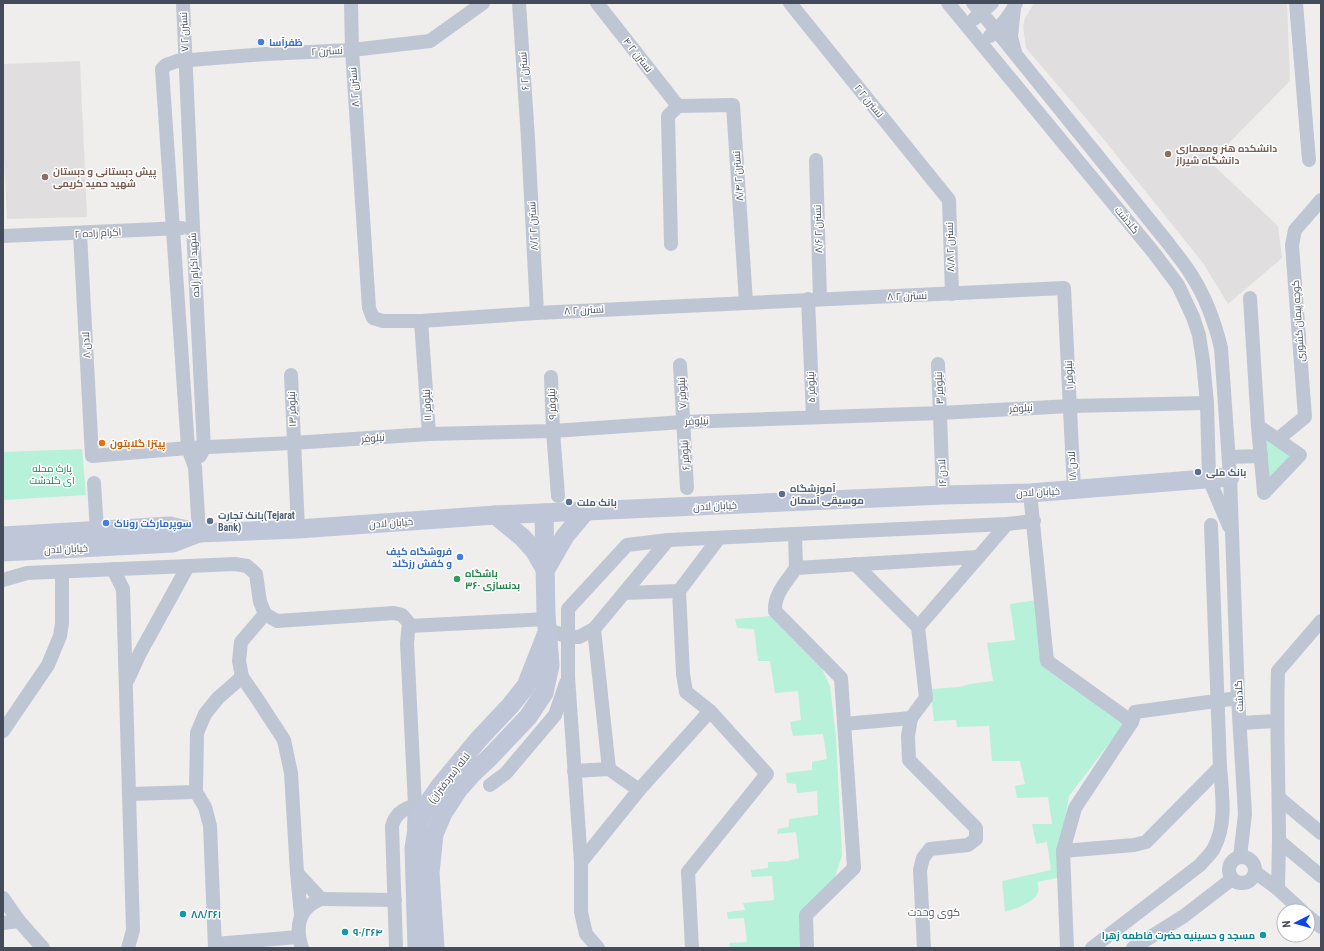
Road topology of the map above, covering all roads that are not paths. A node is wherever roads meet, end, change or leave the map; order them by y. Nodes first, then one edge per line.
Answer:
1 (183, 3) edge
2 (351, 3) edge
3 (483, 3) edge
4 (519, 3) edge
5 (597, 3) edge
6 (790, 3) edge
7 (948, 3) edge
8 (992, 3) edge
9 (1296, 3) edge
10 (1015, 6) edge
11 (977, 8) edge
12 (967, 25) junction
13 (996, 30) junction
14 (982, 43) junction
15 (352, 50) junction
16 (1016, 54) junction
17 (185, 61) junction
18 (162, 68) joint
19 (678, 106) junction
20 (528, 139) joint
21 (816, 160) dead end
22 (1309, 160) dead end
23 (949, 200) joint
24 (1321, 200) edge
25 (192, 228) junction
26 (174, 229) junction
27 (80, 234) junction
28 (3, 236) edge
29 (1168, 243) junction
30 (671, 244) dead end
31 (1154, 253) junction
32 (1064, 288) joint
33 (952, 294) junction
34 (1250, 298) dead end
35 (814, 299) junction
36 (746, 302) junction
37 (537, 313) junction
38 (421, 321) junction
39 (810, 357) joint
40 (938, 364) dead end
41 (680, 365) dead end
42 (291, 375) dead end
43 (551, 377) dead end
44 (1207, 403) junction
45 (1070, 406) junction
46 (940, 413) junction
47 (813, 417) junction
48 (683, 422) junction
49 (1258, 426) junction
50 (553, 431) junction
51 (429, 434) junction
52 (1278, 440) junction
53 (1071, 442) joint
54 (293, 443) junction
55 (188, 448) junction
56 (204, 448) junction
57 (942, 450) joint
58 (92, 456) joint
59 (1260, 456) junction
60 (1229, 457) junction
61 (195, 467) junction
62 (1230, 477) junction
63 (1209, 479) junction
64 (94, 483) dead end
65 (687, 488) dead end
66 (1074, 490) junction
67 (1030, 493) junction
68 (943, 495) junction
69 (558, 496) dead end
70 (586, 511) junction
71 (544, 513) junction
72 (495, 515) junction
73 (1034, 521) junction
74 (1007, 524) junction
75 (1211, 525) dead end
76 (298, 529) junction
77 (97, 531) junction
78 (199, 533) junction
79 (795, 534) junction
80 (1232, 535) junction
81 (3, 536) edge
82 (719, 538) junction
83 (668, 540) junction
84 (3, 552) edge
85 (978, 557) junction
86 (855, 564) junction
87 (188, 566) junction
88 (796, 568) junction
89 (113, 569) junction
90 (545, 570) junction
91 (62, 572) junction
92 (3, 580) edge
93 (679, 591) junction
94 (624, 593) junction
95 (265, 614) junction
96 (547, 621) junction
97 (1321, 621) edge
98 (409, 624) junction
99 (918, 626) junction
100 (594, 629) junction
101 (569, 637) junction
102 (242, 677) junction
103 (568, 677) junction
104 (126, 683) junction
105 (1238, 698) junction
106 (1217, 701) junction
107 (710, 711) junction
108 (911, 718) junction
109 (1276, 721) junction
110 (1132, 722) junction
111 (1240, 722) junction
112 (844, 724) junction
113 (3, 732) edge
114 (490, 757) junction
115 (1220, 767) junction
116 (609, 769) junction
117 (574, 771) junction
118 (506, 773) junction
119 (490, 785) dead end
120 (639, 790) junction
121 (196, 792) junction
122 (129, 794) junction
123 (1279, 798) junction
124 (428, 808) junction
125 (1321, 833) edge
126 (1278, 840) junction
127 (1063, 851) junction
128 (1240, 857) junction
129 (581, 862) junction
130 (1255, 872) junction
131 (297, 873) junction
132 (1321, 876) edge
133 (1232, 879) junction
134 (1278, 889) junction
135 (3, 898) edge
136 (321, 899) junction
137 (395, 900) junction
138 (1293, 903) edge
139 (301, 915) junction
140 (19, 921) junction
141 (3, 923) edge
142 (300, 943) edge
143 (215, 946) edge
144 (43, 948) edge
145 (128, 948) edge
146 (396, 948) edge
147 (417, 948) edge
148 (434, 948) edge
149 (598, 948) edge
150 (692, 948) edge
151 (807, 948) edge
152 (924, 948) edge
153 (1067, 948) edge
154 (1092, 948) edge
155 (1133, 948) edge

1 - 17 street, ۷ نسترن ۲
2 - 15 street, ۸ نسترن ۲
3 - 15 street, نسترن ۲
4 - 20 street, ۶ نسترن ۲
5 - 19 street, ۴ نسترن ۲
6 - 23 street, ۲ نسترن ۲
7 - 12 street, گلدشت
8 - 11 street
9 - 22 street
10 - 13 street
10 - 16 street
11 - 12 street
11 - 13 street, گلدشت
12 - 14 street, گلدشت
13 - 14 street
13 - 16 street, گلدشت
14 - 31 street, گلدشت
15 - 17 street, نسترن ۲
15 - 38 street, ۸ نسترن ۲
16 - 29 street, گلدشت
17 - 18 street, نسترن ۲
17 - 25 street, شهید اکرام زاده
18 - 26 street, شهید اکرام زاده
19 - 30 street
19 - 36 street, ۸/۴ نسترن ۲
20 - 37 street, ۸/۲ نسترن ۲
21 - 35 street, ۸/۶ نسترن ۲
23 - 33 street, ۸/۸ نسترن ۲
24 - 52 street, کوچه پیمان کشوری
25 - 26 street, ۲ اکرام زاده
25 - 56 street, شهید اکرام زاده
26 - 27 street, ۲ اکرام زاده
26 - 55 street, شهید اکرام زاده
27 - 28 street, ۲ اکرام زاده
27 - 58 street, ۸ لادن
29 - 31 street
29 - 60 street, گلدشت
31 - 44 street, گلدشت
32 - 33 street, ۸ نسترن ۲
32 - 45 street, ۱ نیلوفر
33 - 35 street, ۸ نسترن ۲
34 - 49 street
35 - 36 street, ۸ نسترن ۲
35 - 39 street, ۸/۶ نسترن ۲
36 - 37 street, ۸ نسترن ۲
37 - 38 street, ۸ نسترن ۲
38 - 51 street, ۱۱ نیلوفر
39 - 47 street, ۵ نیلوفر
40 - 46 street, ۳ نیلوفر
41 - 48 street, ۷ نیلوفر
42 - 54 street, ۱۳ نیلوفر
43 - 50 street, ۹ نیلوفر
44 - 45 street, نیلوفر
44 - 63 street, گلدشت
45 - 46 street, نیلوفر
45 - 53 street, ۱ نیلوفر
46 - 47 street, نیلوفر
46 - 57 street, ۳ نیلوفر
47 - 48 street, نیلوفر
48 - 50 street, نیلوفر
48 - 65 street, ۶ نیلوفر
49 - 52 street
49 - 59 street
50 - 51 street, نیلوفر
50 - 69 street, ۹ نیلوفر
51 - 54 street, نیلوفر
52 - 59 street
53 - 66 street, ۱۸ لادن
54 - 56 street, نیلوفر
54 - 76 street, ۱۳ نیلوفر
55 - 56 street, نیلوفر
55 - 58 street, نیلوفر
55 - 61 street, شهید اکرام زاده
56 - 61 street, شهید اکرام زاده
57 - 68 street, ۱۶ لادن
59 - 60 street
60 - 62 street, گلدشت
61 - 78 street, شهید اکرام زاده
62 - 63 street, خیابان لادن
62 - 80 street, گلدشت
63 - 66 street, خیابان لادن
63 - 80 street
64 - 77 street
66 - 67 street, خیابان لادن
67 - 68 street, خیابان لادن
67 - 73 street
68 - 70 street, خیابان لادن
70 - 71 street, خیابان لادن
70 - 90 street
71 - 72 street, خیابان لادن
71 - 90 street, لاله (سردفتران)
72 - 76 street, خیابان لادن
72 - 90 street
73 - 74 street
73 - 110 street
74 - 79 street
74 - 85 street
75 - 106 street
76 - 78 street, خیابان لادن
77 - 78 street, خیابان لادن
77 - 81 street, خیابان لادن
78 - 84 street, خیابان لادن
79 - 82 street
79 - 88 street
80 - 105 street, گلدشت
82 - 83 street
82 - 93 street
83 - 94 street
83 - 101 street
85 - 86 street
85 - 99 street
86 - 88 street
86 - 99 street
87 - 89 street
87 - 95 street
87 - 104 street
88 - 112 street
89 - 91 street
89 - 104 street
90 - 96 street, لاله (سردفتران)
91 - 92 street
91 - 113 street
93 - 94 street
93 - 107 street
94 - 100 street
95 - 98 street
95 - 102 street
96 - 98 street
96 - 101 street
96 - 114 street, لاله (سردفتران)
96 - 124 street, لاله (سردفتران)
97 - 109 street
98 - 124 street
99 - 108 street
100 - 101 street
100 - 116 street
101 - 103 street
102 - 121 street
102 - 131 street
103 - 117 street
103 - 118 street
104 - 122 street
105 - 106 street
105 - 111 street, گلدشت
106 - 110 street
106 - 115 street
107 - 120 street
107 - 150 street
108 - 112 street
108 - 152 street
109 - 111 street
109 - 123 street
110 - 127 street
111 - 128 street, گلدشت
112 - 151 street
114 - 118 street
114 - 124 street, لاله (سردفتران)
115 - 127 street
115 - 154 street
116 - 117 street
116 - 120 street
117 - 129 street
118 - 119 street
120 - 129 street
121 - 122 street
121 - 143 street
122 - 145 street
123 - 125 street
123 - 126 street
124 - 137 street
124 - 147 street, لاله (سردفتران)
124 - 148 street, لاله (سردفتران)
126 - 132 street
126 - 134 street
127 - 153 street
128 - 130 street
128 - 133 street
129 - 149 street
130 - 133 street
130 - 134 street
131 - 136 street
131 - 139 street
133 - 155 street
134 - 138 street
135 - 140 street
136 - 137 street
136 - 139 street
137 - 146 street
139 - 142 street
140 - 141 street
140 - 144 street
142 - 143 street

